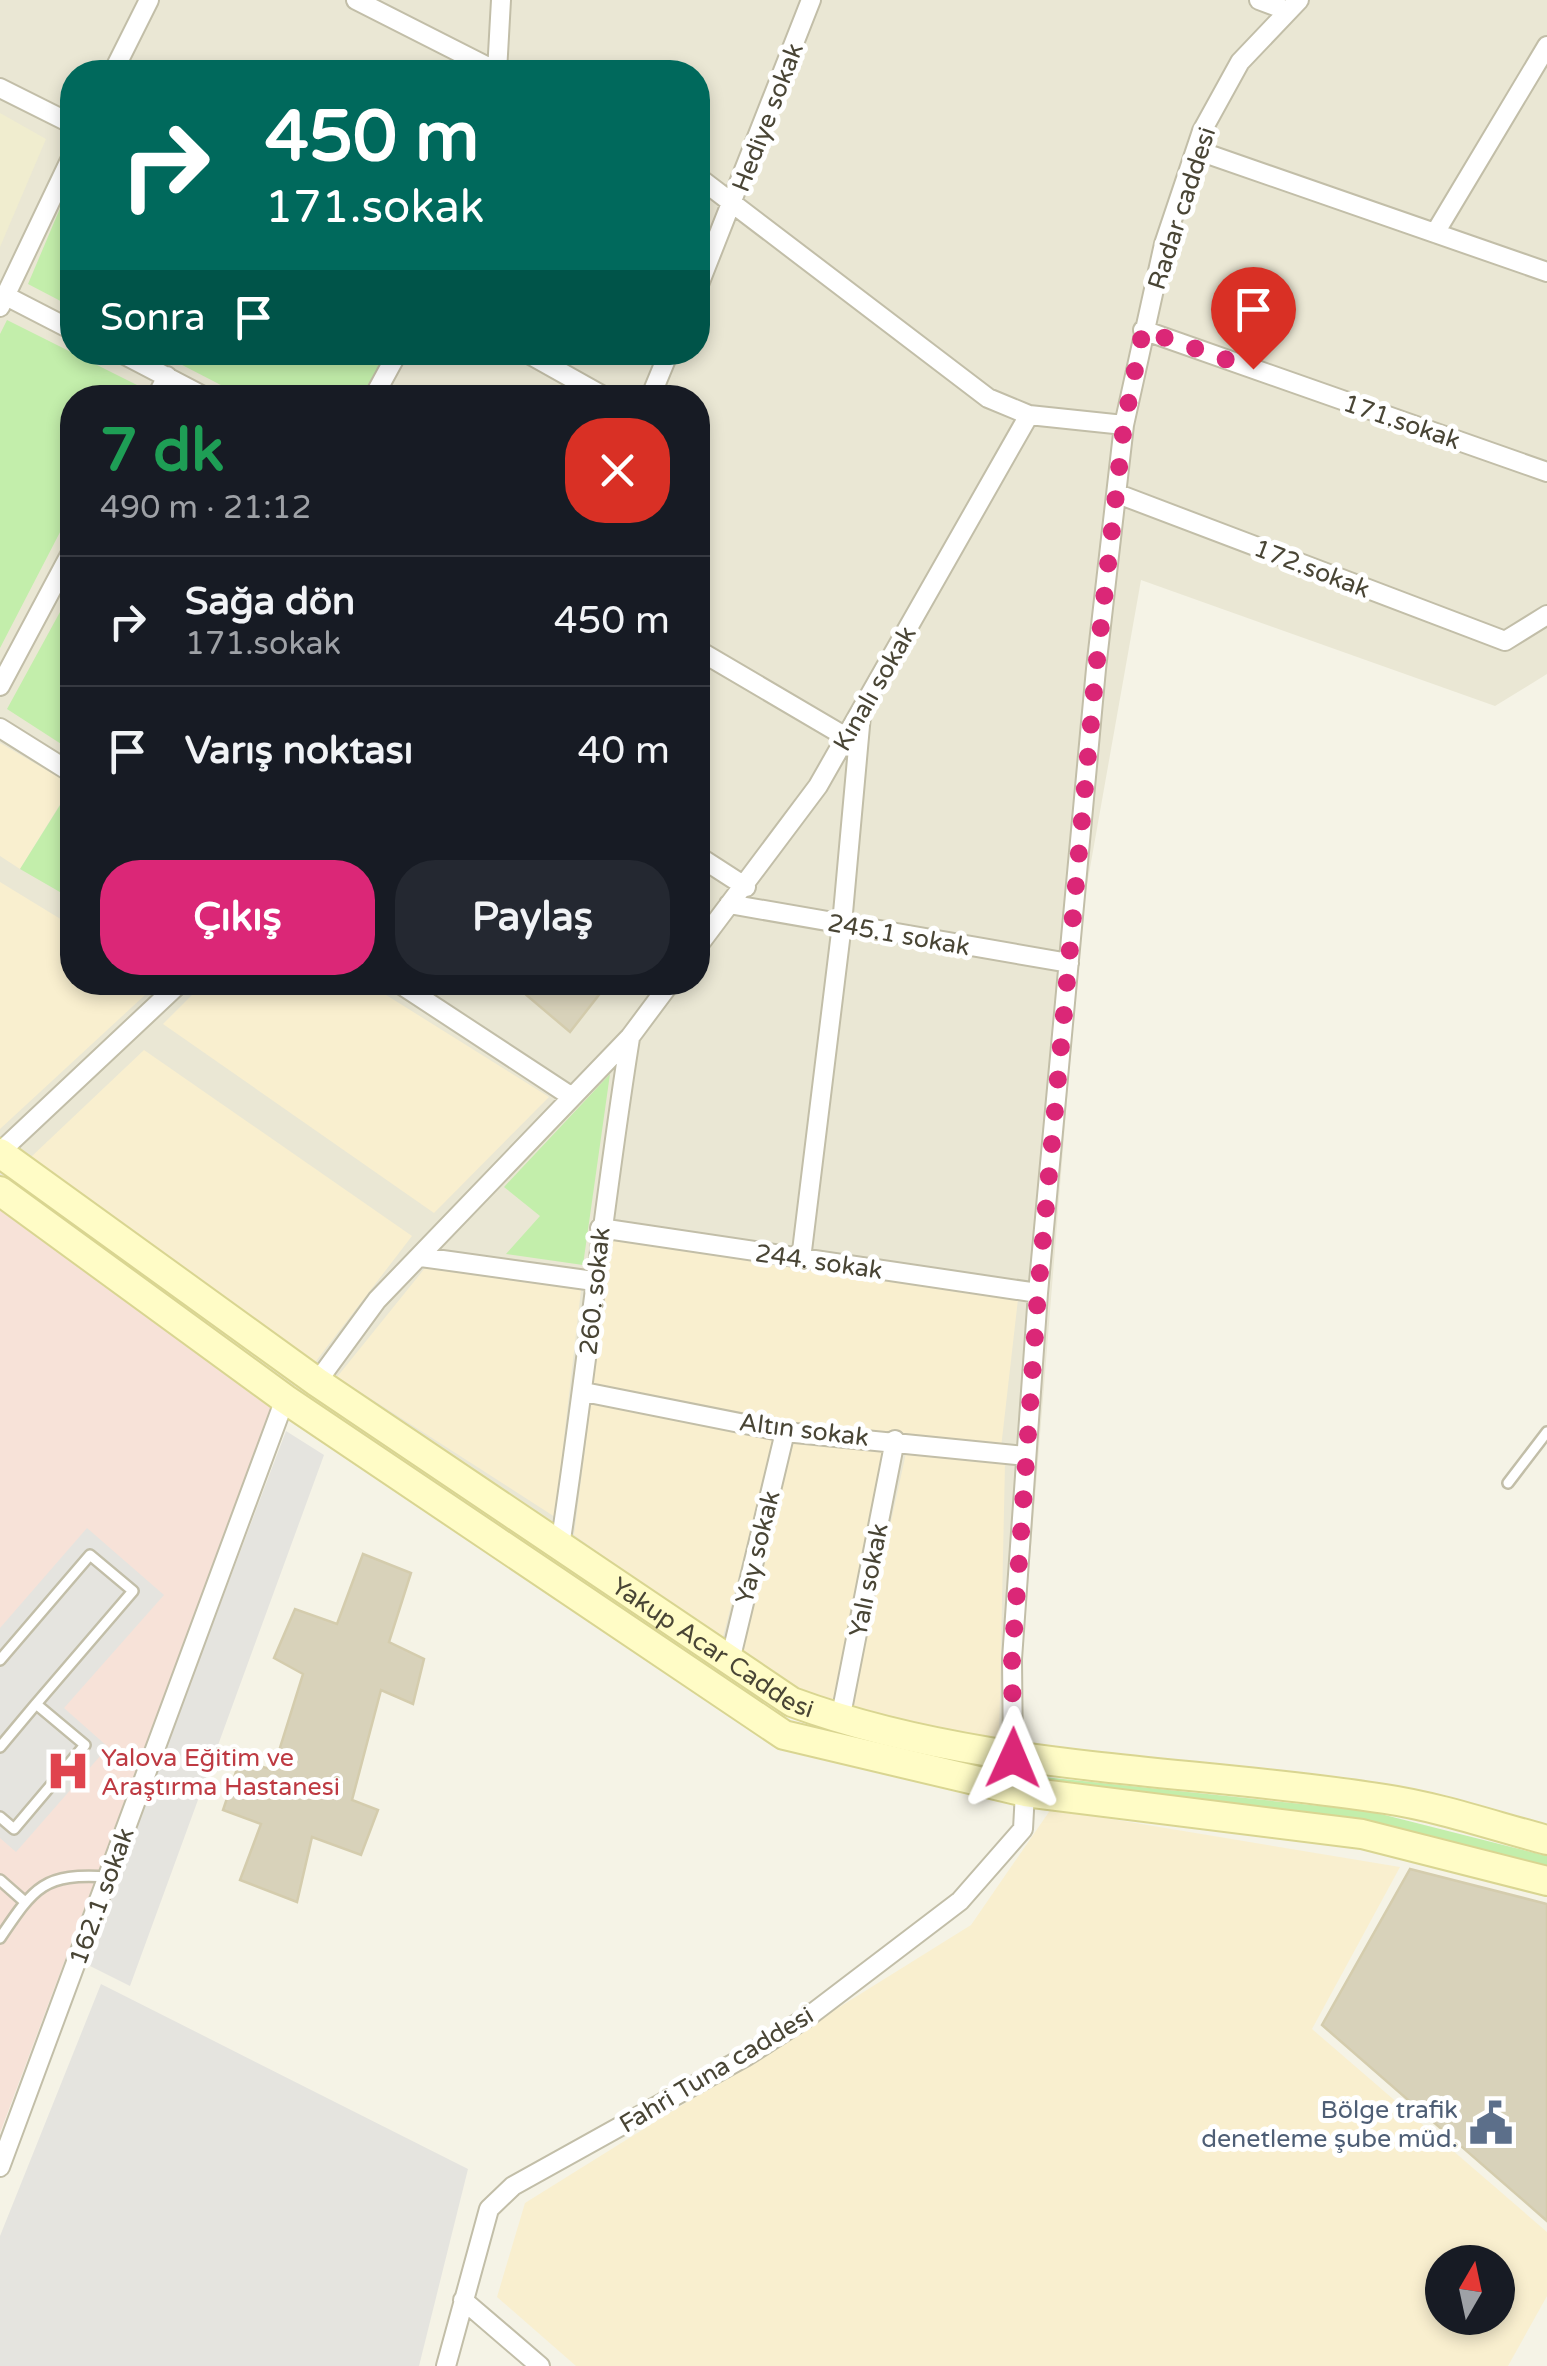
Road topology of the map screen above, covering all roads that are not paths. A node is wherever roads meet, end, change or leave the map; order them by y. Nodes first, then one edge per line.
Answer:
1 (149, 0) edge
2 (356, 0) edge
3 (501, 0) edge
4 (812, 0) edge
5 (1259, 0) edge
6 (1293, 6) edge
7 (1547, 46) edge
8 (119, 60) edge
9 (474, 60) edge
10 (498, 60) edge
11 (0, 88) edge
12 (60, 118) edge
13 (1196, 150) junction
14 (60, 181) edge
15 (710, 186) edge
16 (734, 203) junction
17 (1436, 233) junction
18 (710, 260) edge
19 (1547, 272) edge
20 (3, 302) edge
21 (60, 325) edge
22 (1143, 330) junction
23 (145, 365) edge
24 (548, 365) edge
25 (167, 376) junction
26 (162, 385) edge
27 (183, 385) edge
28 (584, 385) edge
29 (1029, 414) junction
30 (1124, 425) junction
31 (1547, 472) edge
32 (1118, 494) junction
33 (60, 574) edge
34 (1547, 615) edge
35 (710, 657) edge
36 (0, 686) edge
37 (862, 709) junction
38 (0, 728) edge
39 (846, 736) junction
40 (60, 766) edge
41 (710, 864) edge
42 (746, 887) junction
43 (728, 904) junction
44 (842, 924) junction
45 (710, 929) edge
46 (1069, 963) junction
47 (167, 995) edge
48 (417, 995) edge
49 (661, 995) edge
50 (630, 1037) junction
51 (572, 1097) junction
52 (0, 1152) edge
53 (0, 1191) edge
54 (600, 1228) junction
55 (421, 1257) junction
56 (801, 1258) junction
57 (594, 1281) junction
58 (1038, 1293) junction
59 (316, 1382) junction
60 (584, 1392) junction
61 (286, 1399) junction
62 (785, 1432) junction
63 (1547, 1432) edge
64 (895, 1440) junction
65 (1026, 1456) junction
66 (1508, 1483) dead end
67 (560, 1546) junction
68 (0, 1660) edge
69 (730, 1662) junction
70 (36, 1704) junction
71 (840, 1720) junction
72 (0, 1747) edge
73 (1013, 1758) junction
74 (1025, 1792) junction
75 (0, 1817) edge
76 (1547, 1840) edge
77 (108, 1877) junction
78 (0, 1880) edge
79 (1547, 1881) edge
80 (25, 1902) junction
81 (0, 1938) edge
82 (0, 2167) edge
83 (463, 2300) junction
84 (446, 2366) edge
85 (540, 2366) edge

1 - 8 street
2 - 9 street
3 - 10 street
4 - 16 street, Hediye sokak
5 - 6 street
6 - 13 street, Radar caddesi
7 - 17 street
11 - 12 street
13 - 17 street
13 - 22 street, Radar caddesi
14 - 20 street
15 - 16 street
16 - 18 street, Hediye sokak
16 - 29 street
17 - 19 street
20 - 21 street
22 - 30 street, Radar caddesi
22 - 31 street, 171.sokak
23 - 25 street
24 - 28 street
25 - 26 street
25 - 27 street
29 - 30 street
29 - 37 street, Kınalı sokak
30 - 32 street, Radar caddesi
32 - 34 street, 172.sokak
32 - 46 street, Radar caddesi
33 - 36 street
35 - 39 street
37 - 39 street, Kınalı sokak
37 - 44 street
38 - 40 street
39 - 42 street, Kınalı sokak
41 - 42 street
42 - 43 street, Kınalı sokak
43 - 44 street, 245.1 sokak
43 - 45 street, Kınalı sokak
44 - 46 street, 245.1 sokak
44 - 56 street
46 - 58 street, Radar caddesi
47 - 52 street
48 - 51 street
49 - 50 street
50 - 51 street
50 - 54 street, 260. sokak
51 - 55 street
52 - 59 street, Yakup Acar Caddesi
53 - 61 street, Yakup Acar Caddesi
54 - 56 street, 244. sokak
54 - 57 street, 260. sokak
55 - 57 street
55 - 59 street
56 - 58 street, 244. sokak
57 - 60 street, 260. sokak
58 - 65 street, Radar caddesi
59 - 67 street, Yakup Acar Caddesi
60 - 62 street, Altın sokak
60 - 67 street, 260. sokak
61 - 74 street, Yakup Acar Caddesi
61 - 77 street, 162.1 sokak
62 - 64 street, Altın sokak
62 - 69 street, Yay sokak
63 - 66 lane
64 - 65 street, Altın sokak
64 - 71 street, Yalı sokak
65 - 73 street, Radar caddesi
67 - 69 street, Yakup Acar Caddesi
68 - 70 lane
69 - 71 street, Yakup Acar Caddesi
70 - 72 lane
70 - 75 lane
71 - 73 street, Yakup Acar Caddesi
73 - 76 street, Yakup Acar Caddesi
74 - 79 street, Yakup Acar Caddesi
74 - 83 street, Fahri Tuna caddesi
77 - 80 lane
77 - 82 street, 162.1 sokak
78 - 80 lane
80 - 81 lane
83 - 84 street, Fahri Tuna caddesi
83 - 85 street

